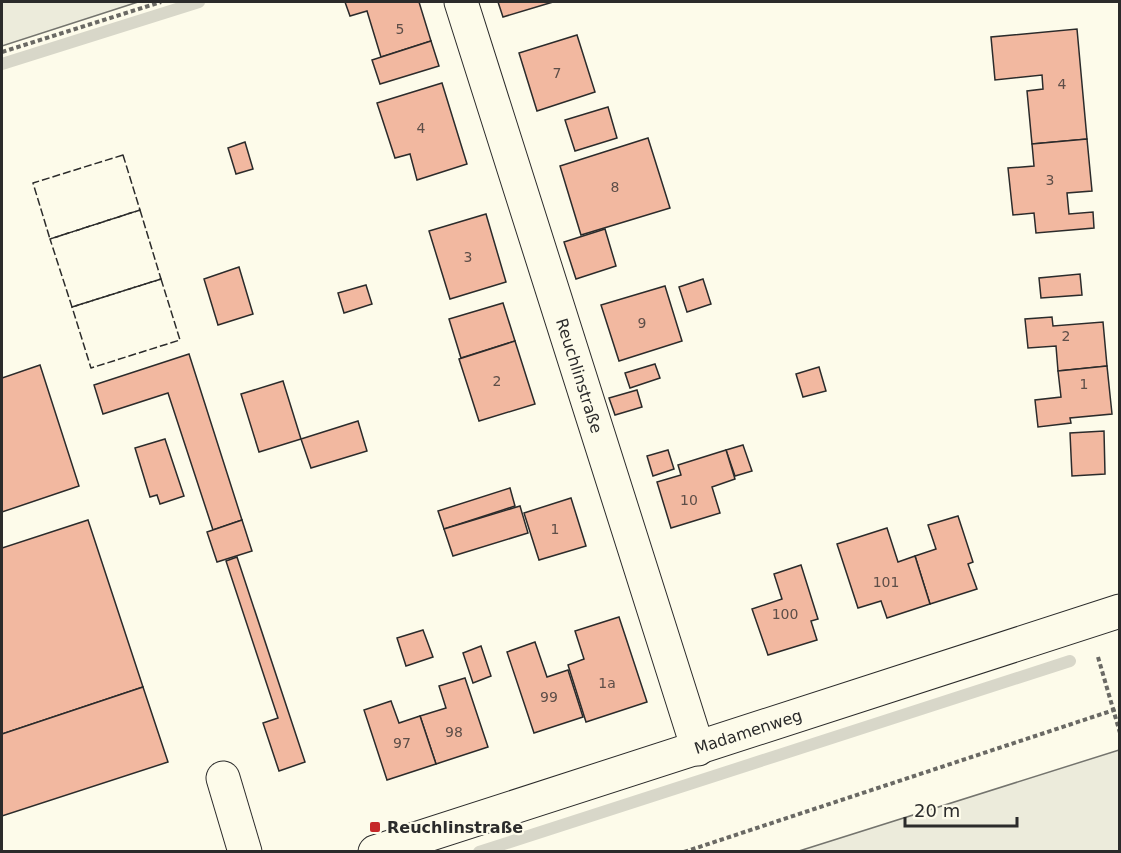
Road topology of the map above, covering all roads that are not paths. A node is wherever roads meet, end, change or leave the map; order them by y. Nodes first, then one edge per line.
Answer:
1 (461, 2) edge
2 (1104, 616) edge
3 (698, 748) junction
4 (224, 778) dead end
5 (245, 852) edge
6 (375, 852) edge

1 - 3 street, Reuchlinstraße
2 - 3 street, Madamenweg
3 - 6 street, Madamenweg
4 - 5 street

